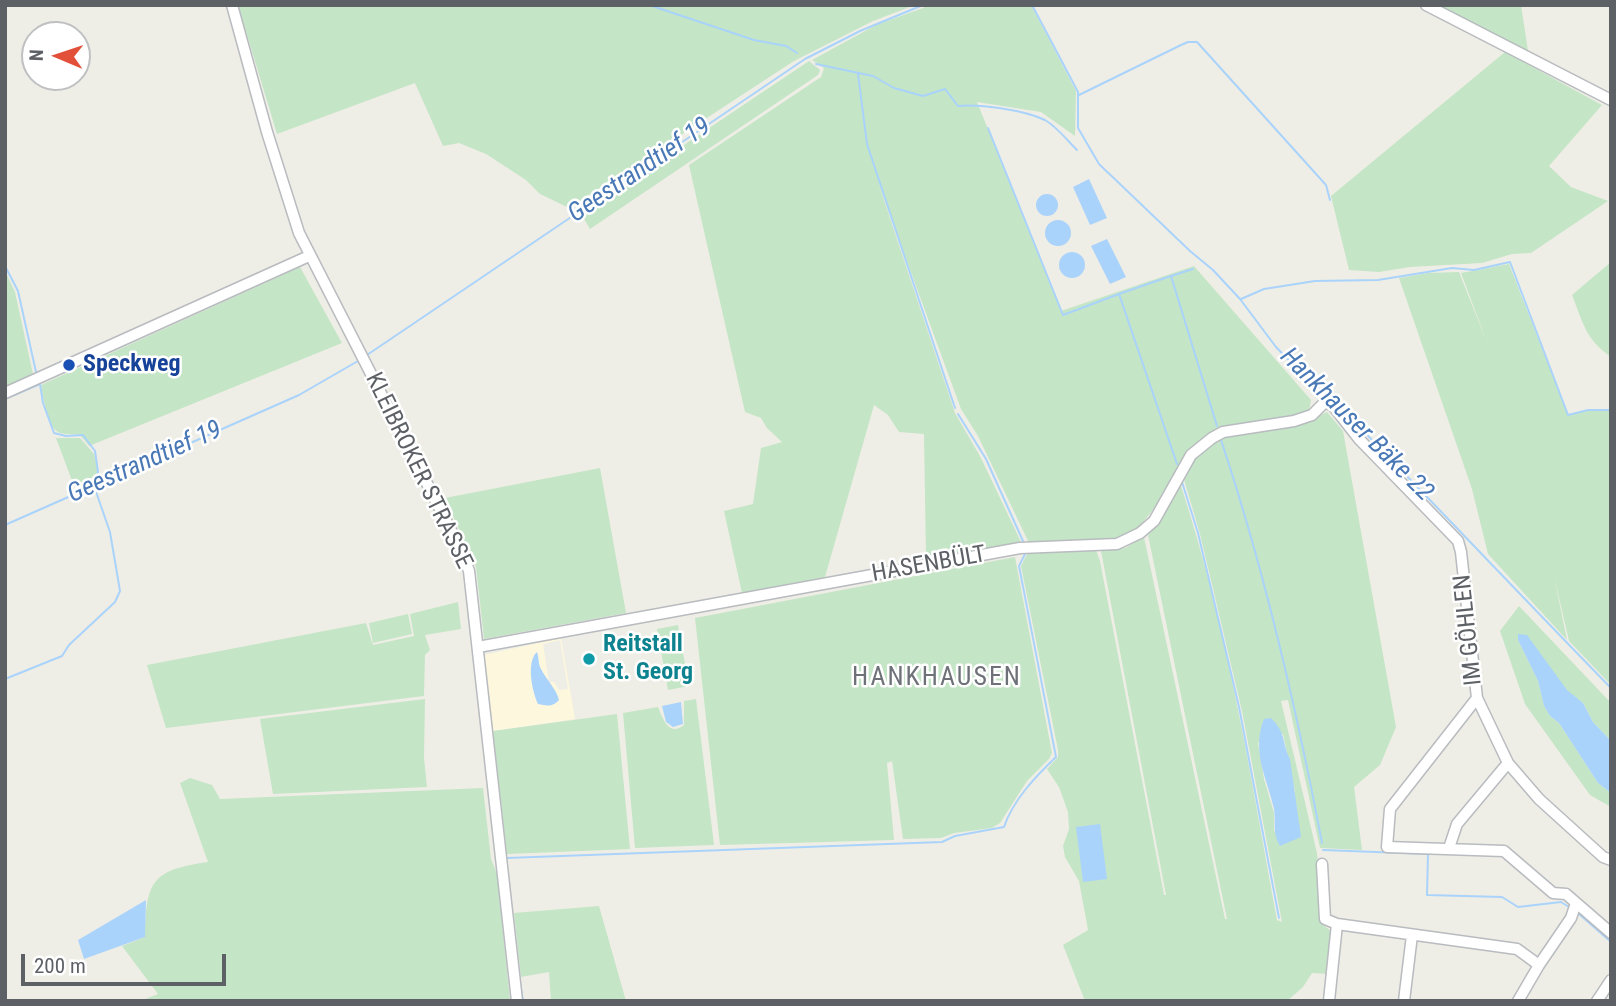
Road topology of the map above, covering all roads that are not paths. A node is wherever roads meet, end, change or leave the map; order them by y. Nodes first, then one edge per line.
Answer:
1 (232, 5) edge
2 (1426, 5) edge
3 (1611, 100) edge
4 (309, 256) junction
5 (5, 393) edge
6 (1325, 402) joint
7 (478, 647) junction
8 (1477, 698) junction
9 (1508, 763) junction
10 (1449, 848) junction
11 (1611, 860) edge
12 (1322, 864) dead end
13 (1576, 903) junction
14 (1337, 924) junction
15 (1611, 933) edge
16 (1412, 935) junction
17 (1539, 965) junction
18 (1608, 984) edge
19 (517, 1001) edge
20 (1329, 1001) edge
21 (1404, 1001) edge
22 (1518, 1001) edge
23 (1597, 1001) edge

1 - 4 street, KLEIBROKER STRASSE
2 - 3 street
4 - 5 street
4 - 7 street, KLEIBROKER STRASSE
6 - 7 street, HASENBÜLT
6 - 8 street, IM GÖHLEN
7 - 19 street, KLEIBROKER STRASSE
8 - 9 street, IM GÖHLEN
8 - 10 street
9 - 10 street
9 - 11 street, IM GÖHLEN
10 - 13 street
12 - 14 street
13 - 15 street
13 - 17 street
14 - 16 street
14 - 20 street
16 - 17 street
16 - 21 street
17 - 22 street
18 - 23 street

